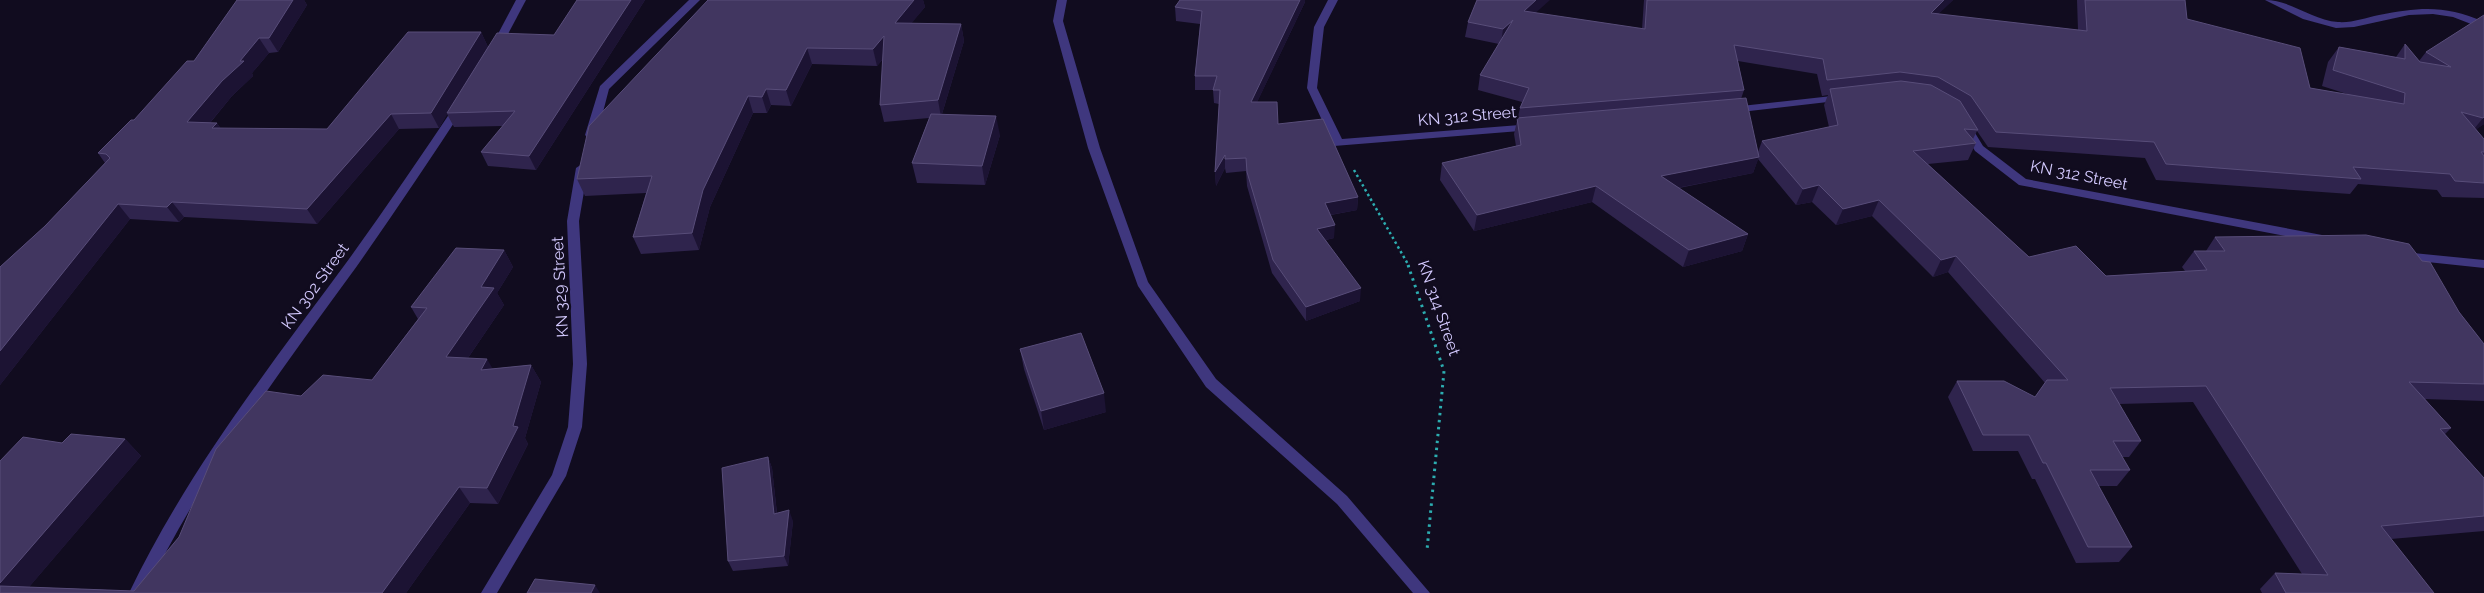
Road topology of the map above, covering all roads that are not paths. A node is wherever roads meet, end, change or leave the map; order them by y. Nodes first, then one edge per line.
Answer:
1 (521, 0) edge
2 (695, 0) edge
3 (1062, 0) edge
4 (1334, 0) edge
5 (2270, 0) edge
6 (2484, 26) edge
7 (486, 64) edge
8 (466, 97) edge
9 (1855, 97) edge
10 (1719, 111) edge
11 (1958, 114) edge
12 (1542, 126) edge
13 (2332, 241) edge
14 (2390, 253) edge
15 (2484, 264) edge
16 (137, 593) edge
17 (489, 593) edge
18 (1422, 593) edge

1 - 7 street
2 - 17 street, KN 329 Street
3 - 18 street
4 - 12 street, KN 312 Street
5 - 6 street
8 - 16 street, KN 302 Street
9 - 10 street
11 - 13 street, KN 312 Street
14 - 15 street

